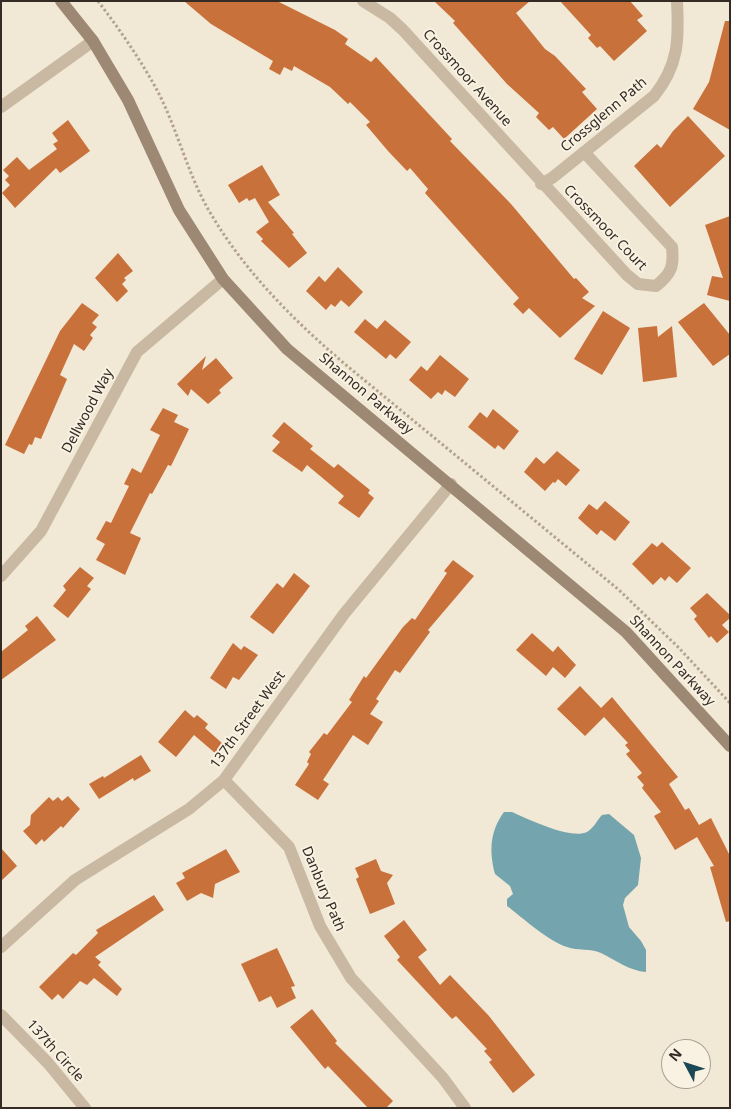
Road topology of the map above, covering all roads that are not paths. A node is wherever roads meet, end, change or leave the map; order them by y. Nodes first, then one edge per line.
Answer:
1 (61, 1) edge
2 (363, 1) edge
3 (677, 1) edge
4 (93, 41) junction
5 (1, 107) edge
6 (584, 152) junction
7 (541, 184) junction
8 (223, 279) junction
9 (451, 484) junction
10 (1, 576) edge
11 (730, 746) edge
12 (224, 780) junction
13 (1, 947) edge
14 (1, 1015) edge
15 (84, 1108) edge
16 (465, 1108) edge

1 - 4 street, Shannon Parkway
2 - 7 street, Crossmoor Avenue
3 - 6 street, Crossglenn Path
4 - 5 street
4 - 8 street, Shannon Parkway
6 - 7 street, Crossglenn Path
6 - 7 street, Crossmoor Court
8 - 9 street, Shannon Parkway
8 - 10 street, Dellwood Way
9 - 11 street, Shannon Parkway
9 - 12 street, 137th Street West
12 - 13 street, 137th Street West
12 - 16 street, Danbury Path
14 - 15 street, 137th Circle

